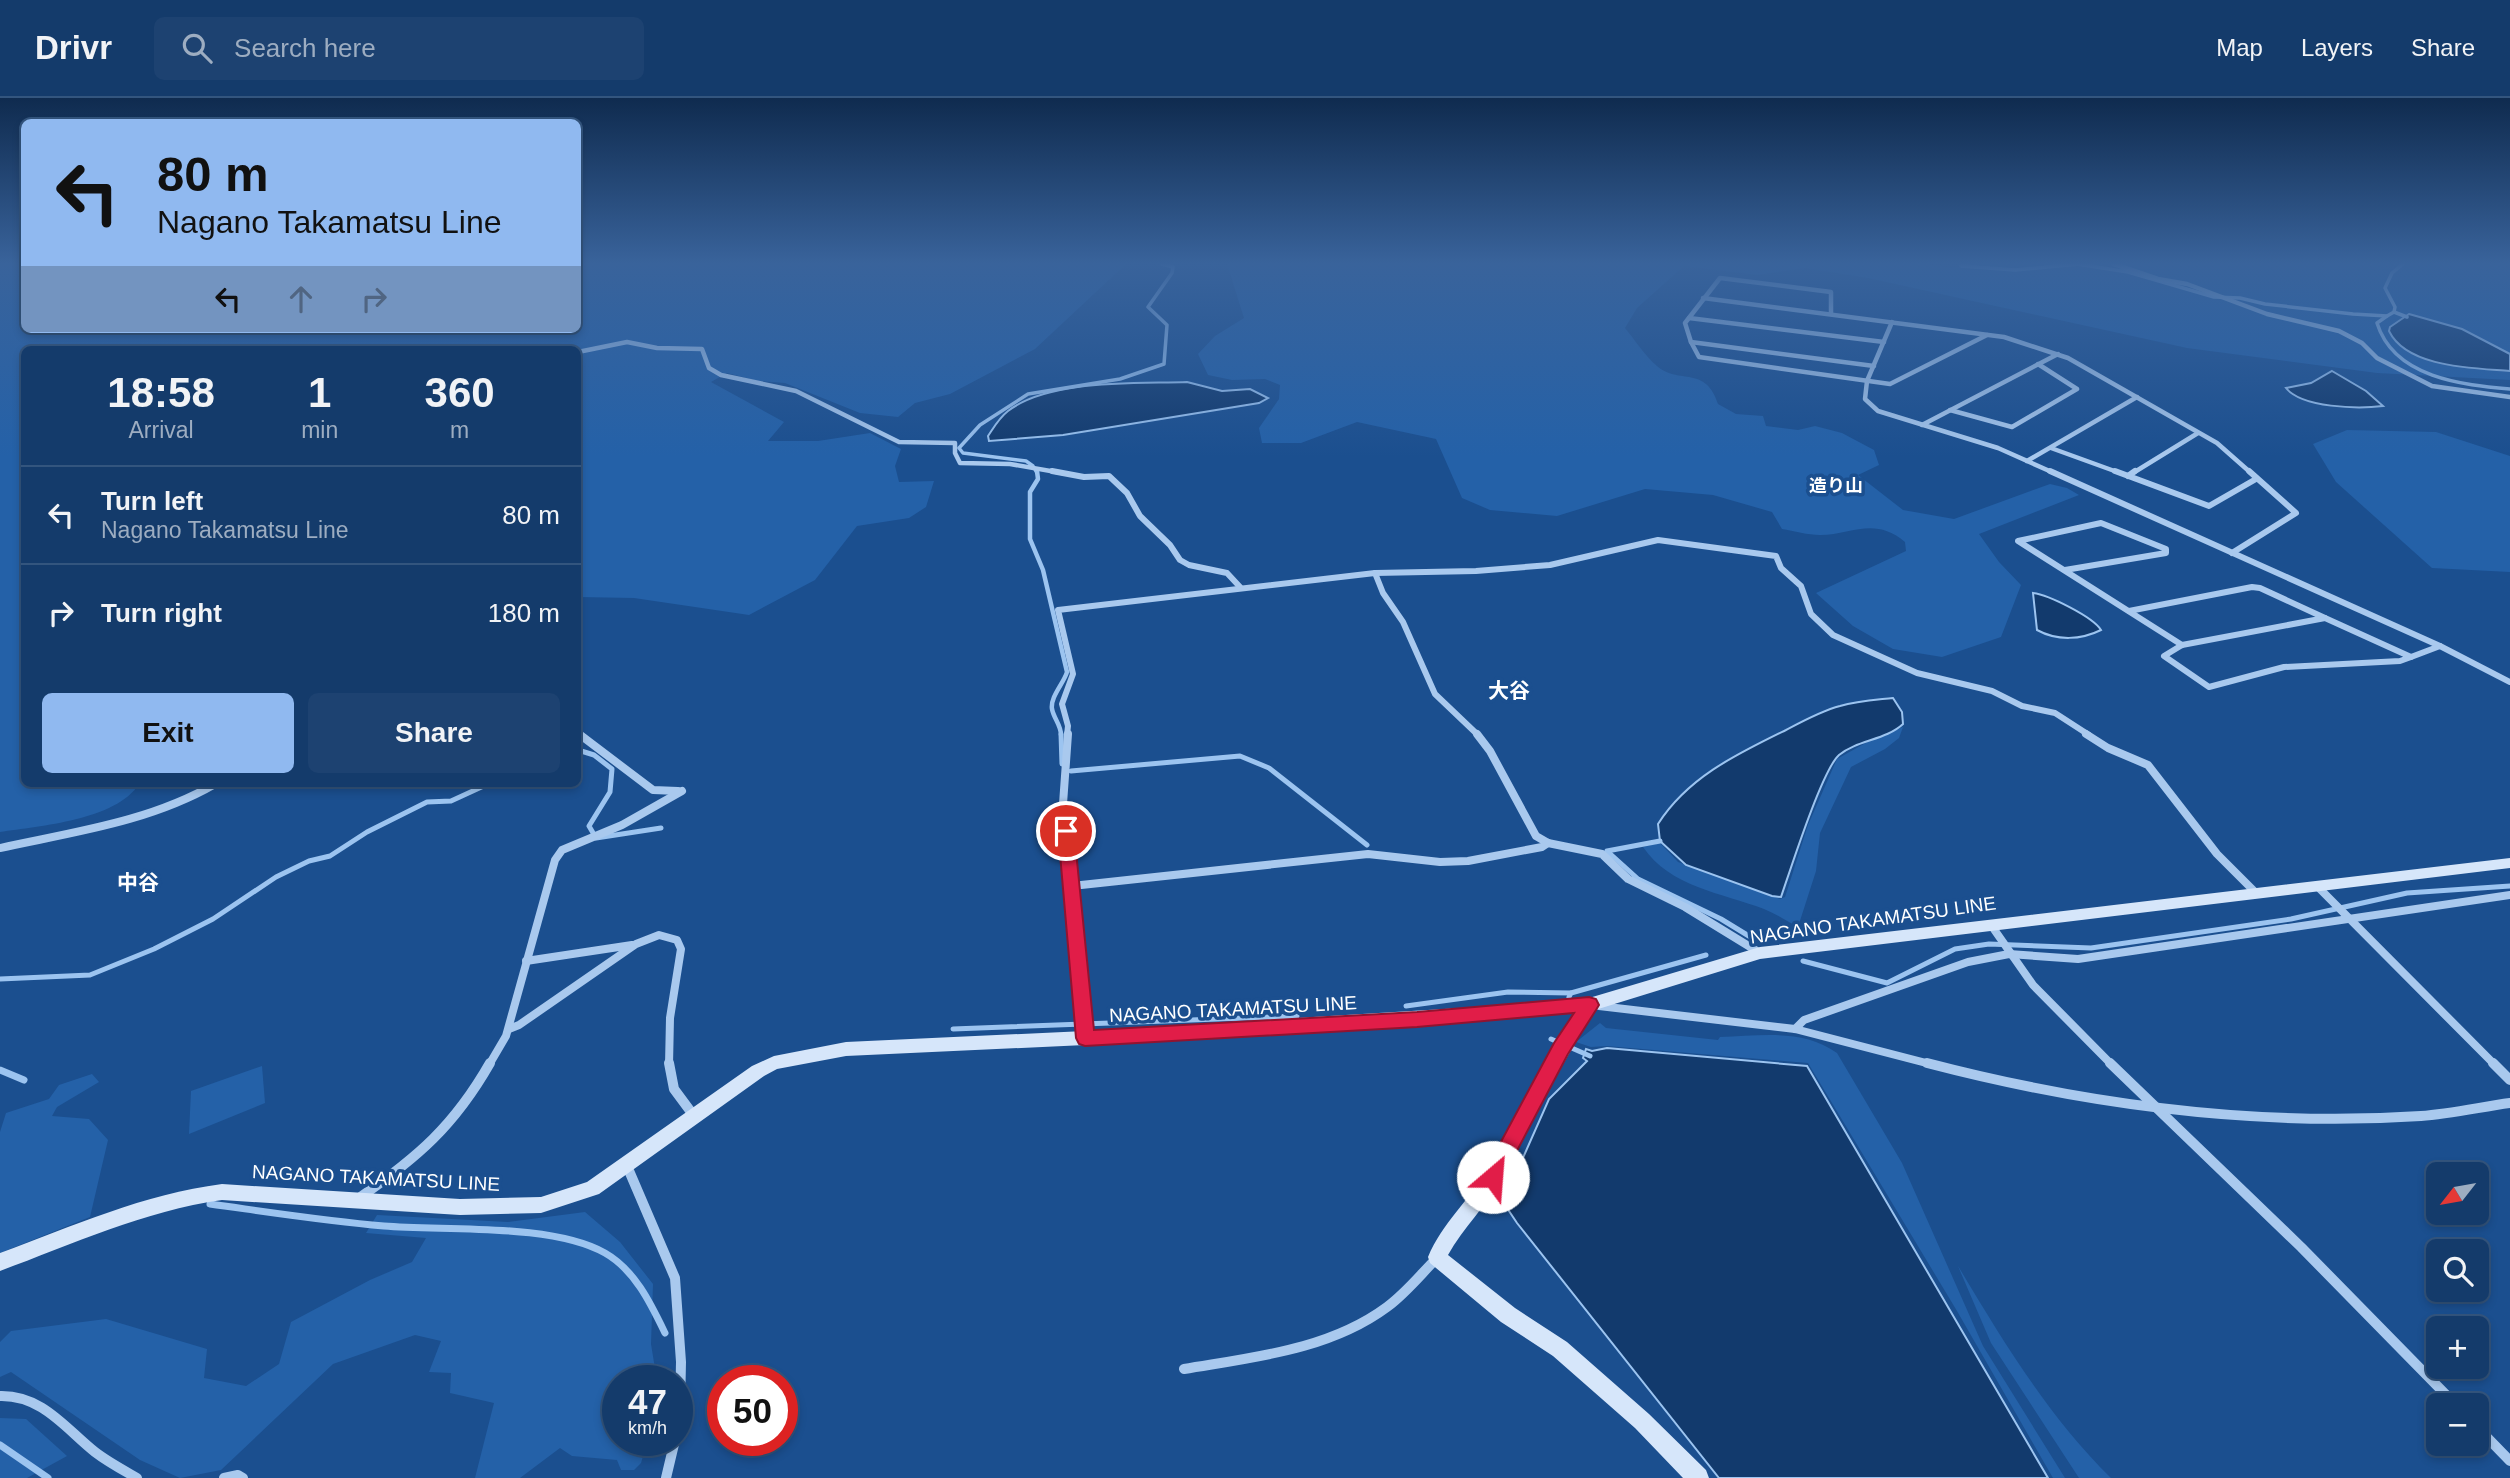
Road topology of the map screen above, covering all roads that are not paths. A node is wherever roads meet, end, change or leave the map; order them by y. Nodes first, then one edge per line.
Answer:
1 (1687, 328) edge
2 (1773, 328) edge
3 (1889, 328) edge
4 (1939, 328) edge
5 (2328, 328) edge
6 (1987, 335) junction
7 (1691, 342) junction
8 (1884, 342) junction
9 (581, 351) edge
10 (2058, 354) junction
11 (2038, 364) junction
12 (1874, 366) junction
13 (1867, 380) junction
14 (2137, 397) junction
15 (2510, 397) edge
16 (1951, 410) junction
17 (1922, 425) junction
18 (2198, 433) junction
19 (2051, 448) junction
20 (2027, 461) junction
21 (2128, 476) junction
22 (2256, 479) junction
23 (2232, 553) junction
24 (2065, 570) junction
25 (1375, 573) junction
26 (1240, 587) junction
27 (2128, 611) junction
28 (2325, 618) junction
29 (2182, 645) junction
30 (2440, 646) junction
31 (2412, 657) junction
32 (2510, 682) edge
33 (581, 735) edge
34 (210, 787) edge
35 (1548, 843) junction
36 (0, 848) edge
37 (2510, 863) edge
38 (1072, 886) junction
39 (2317, 886) junction
40 (2257, 894) junction
41 (2510, 895) edge
42 (2347, 915) junction
43 (1994, 931) junction
44 (636, 944) junction
45 (2007, 951) junction
46 (1760, 953) junction
47 (526, 961) junction
48 (1589, 1005) junction
49 (1085, 1028) junction
50 (509, 1029) junction
51 (1795, 1029) junction
52 (2510, 1080) edge
53 (2510, 1103) edge
54 (2155, 1108) junction
55 (694, 1116) junction
56 (627, 1166) junction
57 (357, 1199) junction
58 (1437, 1258) junction
59 (0, 1262) edge
60 (681, 1365) edge
61 (1184, 1369) dead end
62 (2444, 1393) edge
63 (0, 1395) edge
64 (2489, 1439) edge
65 (671, 1456) edge
66 (2510, 1461) edge
67 (137, 1478) edge
68 (224, 1478) edge
69 (243, 1478) edge
70 (666, 1478) edge
71 (1698, 1478) edge

1 - 7 street
2 - 8 street
3 - 8 street
4 - 6 street
5 - 15 street
6 - 10 street
6 - 13 street
7 - 12 street
7 - 13 street
8 - 12 street
9 - 26 street
10 - 11 street
10 - 14 street
11 - 16 street
11 - 16 street
12 - 13 street
13 - 17 street
14 - 18 street
14 - 19 street
16 - 17 street
17 - 20 street
18 - 21 street
18 - 22 street
19 - 20 street
19 - 21 street
20 - 23 street
21 - 22 street
22 - 23 street
23 - 30 street
24 - 24 street
24 - 27 street
25 - 26 street
25 - 35 street
25 - 40 street
26 - 38 street
27 - 28 street
27 - 29 street
28 - 29 street
28 - 31 street
29 - 31 street
30 - 31 street
30 - 32 street
33 - 47 street
34 - 36 street
35 - 38 street
35 - 46 street
37 - 39 main road, NAGANO TAKAMATSU LINE
38 - 49 street
39 - 40 main road, NAGANO TAKAMATSU LINE
39 - 42 street
40 - 43 main road, NAGANO TAKAMATSU LINE
41 - 42 street
42 - 45 street
42 - 52 street
43 - 45 street
43 - 46 main road, NAGANO TAKAMATSU LINE
44 - 47 street
44 - 50 street
44 - 55 street
45 - 51 street
45 - 54 street
46 - 48 main road, NAGANO TAKAMATSU LINE
47 - 50 street
48 - 49 main road, NAGANO TAKAMATSU LINE
48 - 51 street
48 - 58 main road
49 - 55 main road, NAGANO TAKAMATSU LINE
50 - 57 street
51 - 54 street
53 - 54 street
54 - 62 street
55 - 56 main road, NAGANO TAKAMATSU LINE
56 - 57 main road, NAGANO TAKAMATSU LINE
56 - 60 street
57 - 59 main road, NAGANO TAKAMATSU LINE
58 - 61 street
58 - 71 main road
63 - 67 street
64 - 66 street
65 - 70 street
68 - 69 street

